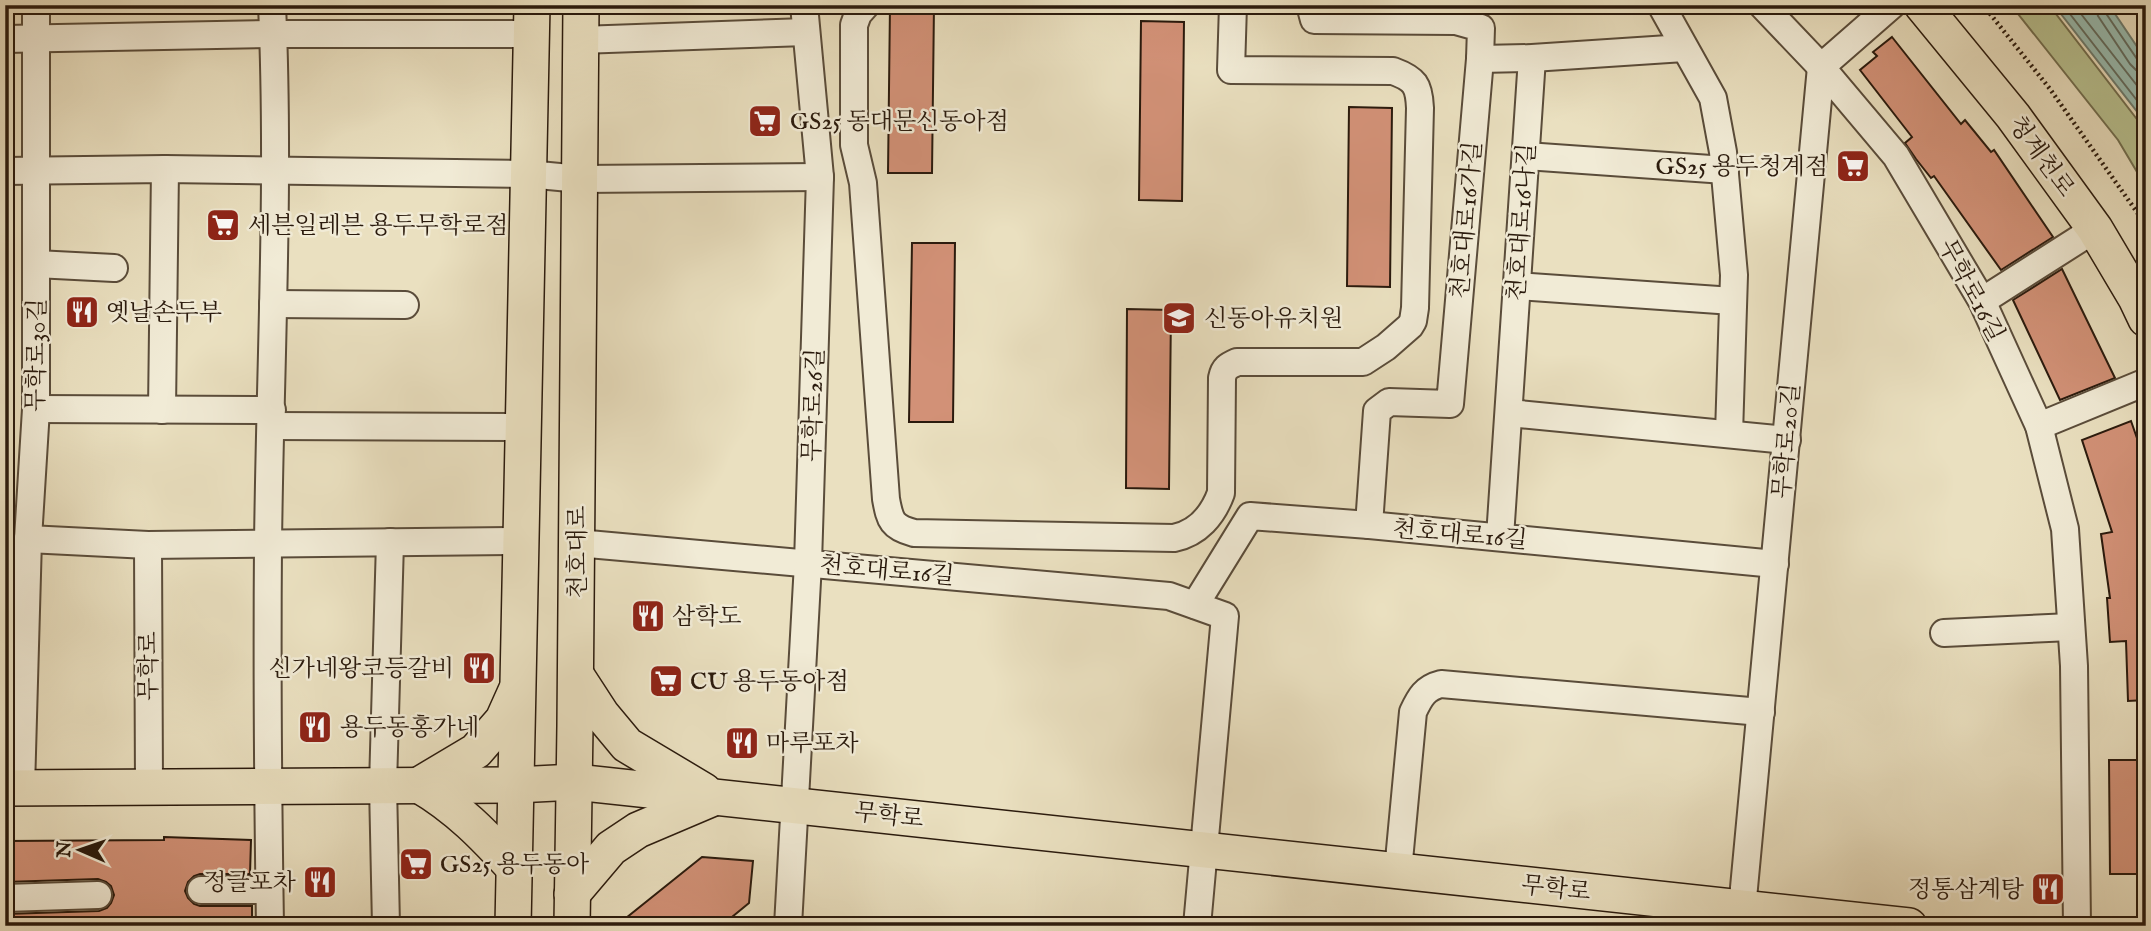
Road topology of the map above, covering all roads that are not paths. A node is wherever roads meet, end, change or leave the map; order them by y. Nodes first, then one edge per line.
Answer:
1 (36, 5) edge
2 (272, 5) edge
3 (581, 5) edge
4 (804, 5) edge
5 (866, 5) edge
6 (1233, 5) edge
7 (1310, 5) edge
8 (1661, 5) edge
9 (1762, 5) edge
10 (1892, 5) edge
11 (1922, 5) edge
12 (531, 20) edge
13 (806, 32) junction
14 (274, 34) junction
15 (36, 38) junction
16 (5, 39) edge
17 (580, 40) junction
18 (1684, 48) junction
19 (1532, 58) junction
20 (1480, 59) junction
21 (1821, 67) junction
22 (1526, 156) junction
23 (164, 169) junction
24 (37, 170) junction
25 (1725, 170) junction
26 (5, 171) edge
27 (274, 172) junction
28 (528, 174) junction
29 (820, 177) junction
30 (580, 179) junction
31 (820, 206) junction
32 (864, 206) junction
33 (2095, 229) junction
34 (36, 264) junction
35 (114, 268) dead end
36 (1517, 286) junction
37 (1733, 301) junction
38 (1982, 301) junction
39 (273, 304) junction
40 (405, 305) dead end
41 (2146, 319) edge
42 (2146, 382) edge
43 (36, 409) junction
44 (162, 410) junction
45 (1509, 413) junction
46 (272, 418) junction
47 (2039, 426) junction
48 (523, 427) junction
49 (1729, 434) junction
50 (1787, 440) junction
51 (1369, 525) junction
52 (1500, 537) junction
53 (28, 539) junction
54 (521, 541) junction
55 (390, 542) junction
56 (268, 543) junction
57 (577, 543) junction
58 (148, 545) junction
59 (808, 563) junction
60 (1775, 564) junction
61 (1195, 605) junction
62 (2071, 627) junction
63 (1944, 633) dead end
64 (576, 675) junction
65 (518, 687) junction
66 (1761, 712) junction
67 (575, 782) junction
68 (383, 785) junction
69 (419, 785) junction
70 (516, 785) junction
71 (268, 786) junction
72 (149, 787) junction
73 (13, 788) edge
74 (703, 796) junction
75 (793, 804) junction
76 (1203, 850) junction
77 (514, 868) junction
78 (1398, 871) junction
79 (201, 890) dead end
80 (269, 890) junction
81 (98, 895) dead end
82 (5, 898) edge
83 (1742, 908) junction
84 (572, 910) edge
85 (270, 926) edge
86 (386, 926) edge
87 (513, 926) edge
88 (788, 926) edge
89 (1197, 926) edge
90 (1909, 926) edge
91 (2077, 926) edge

1 - 15 street, 무학로30길
2 - 14 street
3 - 17 main road, 천호대로
4 - 13 street, 무학로26길
5 - 32 street
6 - 32 street
7 - 20 street, 천호대로16가길
8 - 18 street
9 - 21 street, 무학로16길
10 - 21 street
11 - 33 main road, 청계천로
12 - 14 street
12 - 28 main road
13 - 17 street
13 - 29 street, 무학로26길
14 - 15 street
14 - 27 street
15 - 16 street
15 - 24 street, 무학로30길
17 - 30 main road, 천호대로
18 - 19 street
18 - 25 street
19 - 20 street
19 - 22 street, 천호대로16나길
20 - 51 street, 천호대로16가길
21 - 38 street, 무학로16길
21 - 50 street, 무학로20길
22 - 25 street
22 - 36 street, 천호대로16나길
23 - 24 street
23 - 27 street
23 - 44 street
24 - 26 street
24 - 34 street, 무학로30길
25 - 37 street
27 - 28 street
27 - 39 street
28 - 30 street
28 - 48 main road
29 - 30 street
29 - 31 street, 무학로26길
30 - 57 main road, 천호대로
31 - 32 street
31 - 59 street, 무학로26길
33 - 38 street
33 - 41 main road, 청계천로
34 - 35 street
34 - 43 street, 무학로30길
36 - 37 street
36 - 45 street, 천호대로16나길
37 - 49 street
38 - 47 street, 무학로16길
39 - 40 street
39 - 46 street
42 - 47 street
43 - 44 street
43 - 53 street, 무학로30길
44 - 46 street
45 - 49 street
45 - 52 street, 천호대로16나길
46 - 48 street
46 - 56 street
47 - 62 street, 무학로16길
48 - 54 main road
49 - 50 street
50 - 60 street, 무학로20길
51 - 52 street, 천호대로16길
51 - 61 street, 천호대로16길
52 - 60 street, 천호대로16길
53 - 58 street
53 - 73 street, 무학로30길
54 - 55 street
54 - 65 main road
55 - 56 street
55 - 68 street
56 - 58 street
56 - 71 street
57 - 59 street, 천호대로16길
57 - 64 main road, 천호대로
58 - 72 street, 무학로
59 - 61 street, 천호대로16길
59 - 75 street, 무학로26길
60 - 66 street, 무학로20길
61 - 76 street, 천호대로16길
62 - 63 street
62 - 91 street, 무학로16길
64 - 67 main road, 천호대로
64 - 74 main road
65 - 69 main road
65 - 70 main road
66 - 78 street
66 - 83 street, 무학로20길
67 - 70 main road, 무학로
67 - 74 main road, 무학로
67 - 84 main road, 천호대로
68 - 69 main road, 무학로
68 - 71 main road, 무학로
68 - 86 street
69 - 70 main road, 무학로
69 - 77 main road
70 - 77 main road
71 - 72 main road, 무학로
71 - 80 street
72 - 73 main road, 무학로
74 - 75 main road, 무학로
74 - 84 main road
75 - 76 main road, 무학로
75 - 88 street, 무학로26길
76 - 78 main road, 무학로
76 - 89 street
77 - 87 main road
78 - 83 main road, 무학로
79 - 80 street
80 - 85 street
81 - 82 street
83 - 90 main road, 무학로

